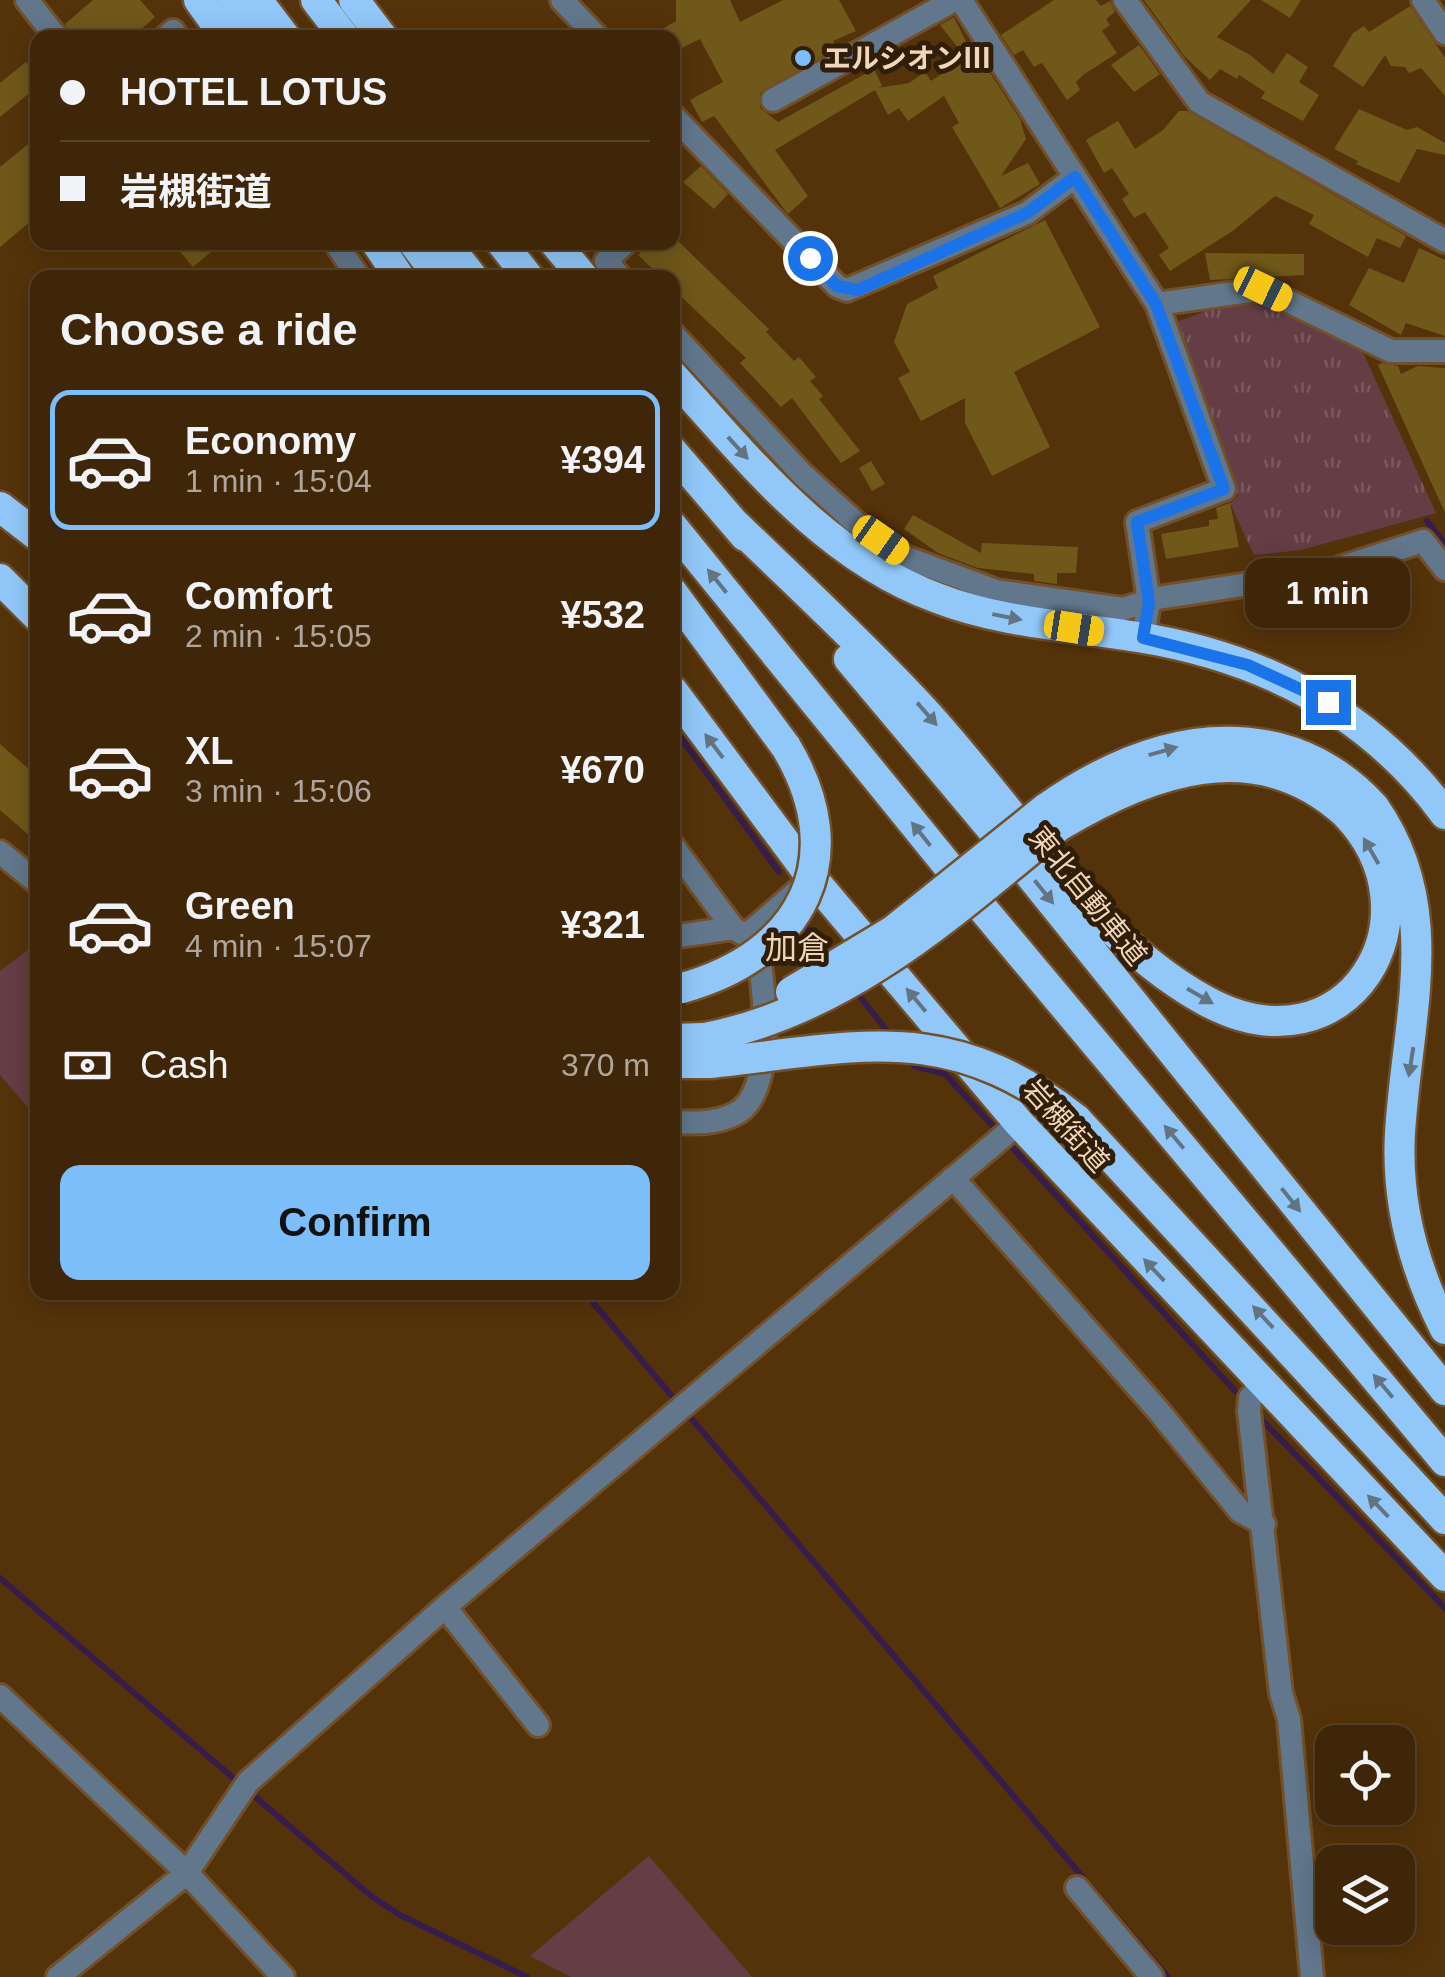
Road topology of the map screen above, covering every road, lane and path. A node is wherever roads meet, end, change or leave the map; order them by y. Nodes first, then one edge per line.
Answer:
1 (27, 0) edge
2 (199, 0) edge
3 (234, 0) edge
4 (257, 0) edge
5 (316, 0) edge
6 (354, 0) edge
7 (364, 0) edge
8 (562, 0) edge
9 (957, 0) edge
10 (1124, 0) edge
11 (1423, 0) edge
12 (51, 30) edge
13 (220, 30) edge
14 (254, 30) edge
15 (280, 30) edge
16 (338, 30) edge
17 (379, 30) edge
18 (381, 30) edge
19 (590, 30) edge
20 (1445, 33) edge
21 (773, 100) dead end
22 (680, 124) edge
23 (1075, 177) junction
24 (1445, 242) edge
25 (450, 250) edge
26 (507, 250) edge
27 (561, 250) edge
28 (618, 250) edge
29 (467, 270) edge
30 (523, 270) edge
31 (577, 270) edge
32 (614, 270) edge
33 (1156, 304) junction
34 (680, 343) edge
35 (1445, 351) edge
36 (680, 384) edge
37 (680, 460) edge
38 (0, 507) edge
39 (733, 522) junction
40 (30, 530) edge
41 (680, 536) edge
42 (1445, 569) edge
43 (0, 579) edge
44 (1149, 602) junction
45 (680, 603) edge
46 (30, 608) edge
47 (1143, 638) junction
48 (680, 701) edge
49 (1445, 814) edge
50 (1052, 818) junction
51 (0, 852) edge
52 (680, 855) edge
53 (30, 876) edge
54 (812, 878) junction
55 (741, 931) junction
56 (680, 936) edge
57 (680, 988) edge
58 (697, 1035) edge
59 (680, 1054) edge
60 (680, 1122) edge
61 (1006, 1134) junction
62 (952, 1178) junction
63 (1445, 1329) edge
64 (1262, 1384) junction
65 (1445, 1390) edge
66 (1445, 1461) edge
67 (1445, 1519) edge
68 (1264, 1524) junction
69 (1445, 1576) edge
70 (445, 1607) junction
71 (0, 1696) edge
72 (538, 1726) dead end
73 (186, 1873) junction
74 (1077, 1888) dead end
75 (58, 1977) edge
76 (283, 1977) edge
77 (1152, 1977) edge
78 (1312, 1977) edge

1 - 12 street
2 - 13 highway
3 - 14 highway
4 - 15 highway
5 - 16 highway
6 - 17 highway
7 - 18 highway
8 - 19 street
9 - 21 street
9 - 23 street
10 - 24 street
11 - 20 street
22 - 23 street
23 - 33 street
25 - 29 highway
26 - 30 highway
27 - 31 highway
28 - 32 street
33 - 35 street
33 - 44 street
34 - 44 street
36 -> 47 highway
37 - 39 highway, 東北自動車道
38 - 40 highway
39 -> 50 highway
39 -> 65 highway, 東北自動車道
66 -> 41 highway
42 - 44 street
43 - 46 highway
44 - 47 street
45 - 57 highway, bridge
47 - 49 highway
54 -> 48 highway, 岩槻街道
50 - 58 highway, bridge
50 -> 63 highway
51 - 53 street
52 - 55 street
54 - 55 street
61 -> 54 highway, 岩槻街道
55 - 56 street
55 - 60 street
58 - 59 highway
67 -> 58 highway, bridge
61 - 62 street
64 -> 61 highway, 岩槻街道
62 - 68 street
62 - 70 street
64 - 68 street
69 -> 64 highway, 岩槻街道
68 - 78 street
70 - 72 street
70 - 73 street
71 - 73 street
73 - 75 street
73 - 76 street
74 - 77 street

